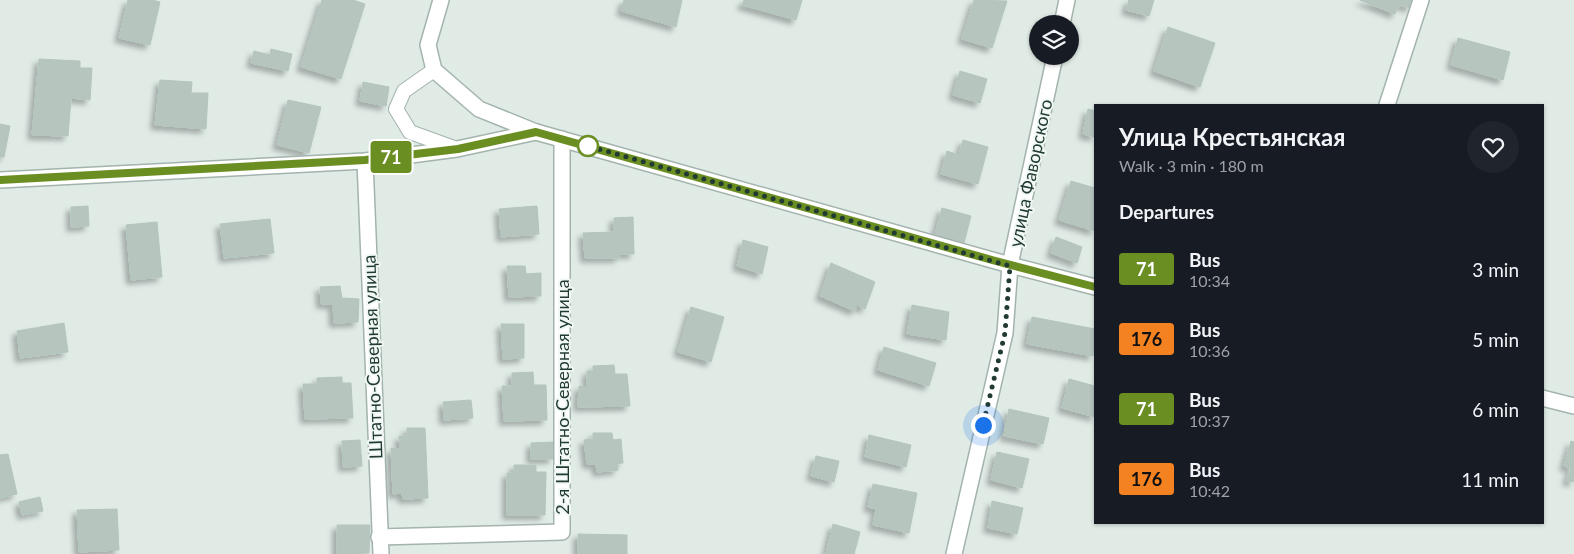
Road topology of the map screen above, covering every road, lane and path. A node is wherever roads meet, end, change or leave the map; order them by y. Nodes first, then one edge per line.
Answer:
1 (442, 0) edge
2 (1067, 0) edge
3 (1421, 0) edge
4 (1064, 15) edge
5 (1053, 65) edge
6 (434, 70) junction
7 (1387, 104) edge
8 (536, 132) junction
9 (562, 139) junction
10 (458, 149) junction
11 (365, 160) junction
12 (0, 180) edge
13 (1010, 266) junction
14 (1094, 287) edge
15 (1544, 398) edge
16 (1574, 406) edge
17 (379, 537) junction
18 (381, 554) edge
19 (954, 554) edge

1 - 6 street
2 - 4 street
3 - 7 street
5 - 13 street, улица Фаворского
6 - 8 street
6 - 10 lane
8 - 9 street
8 - 10 street
9 - 13 street
9 - 17 street, 2-я Штатно-Северная улица
10 - 11 street
11 - 12 street
11 - 17 street, Штатно-Северная улица
13 - 14 street
13 - 19 street, улица Фаворского
15 - 16 street
17 - 18 street, Штатно-Северная улица

